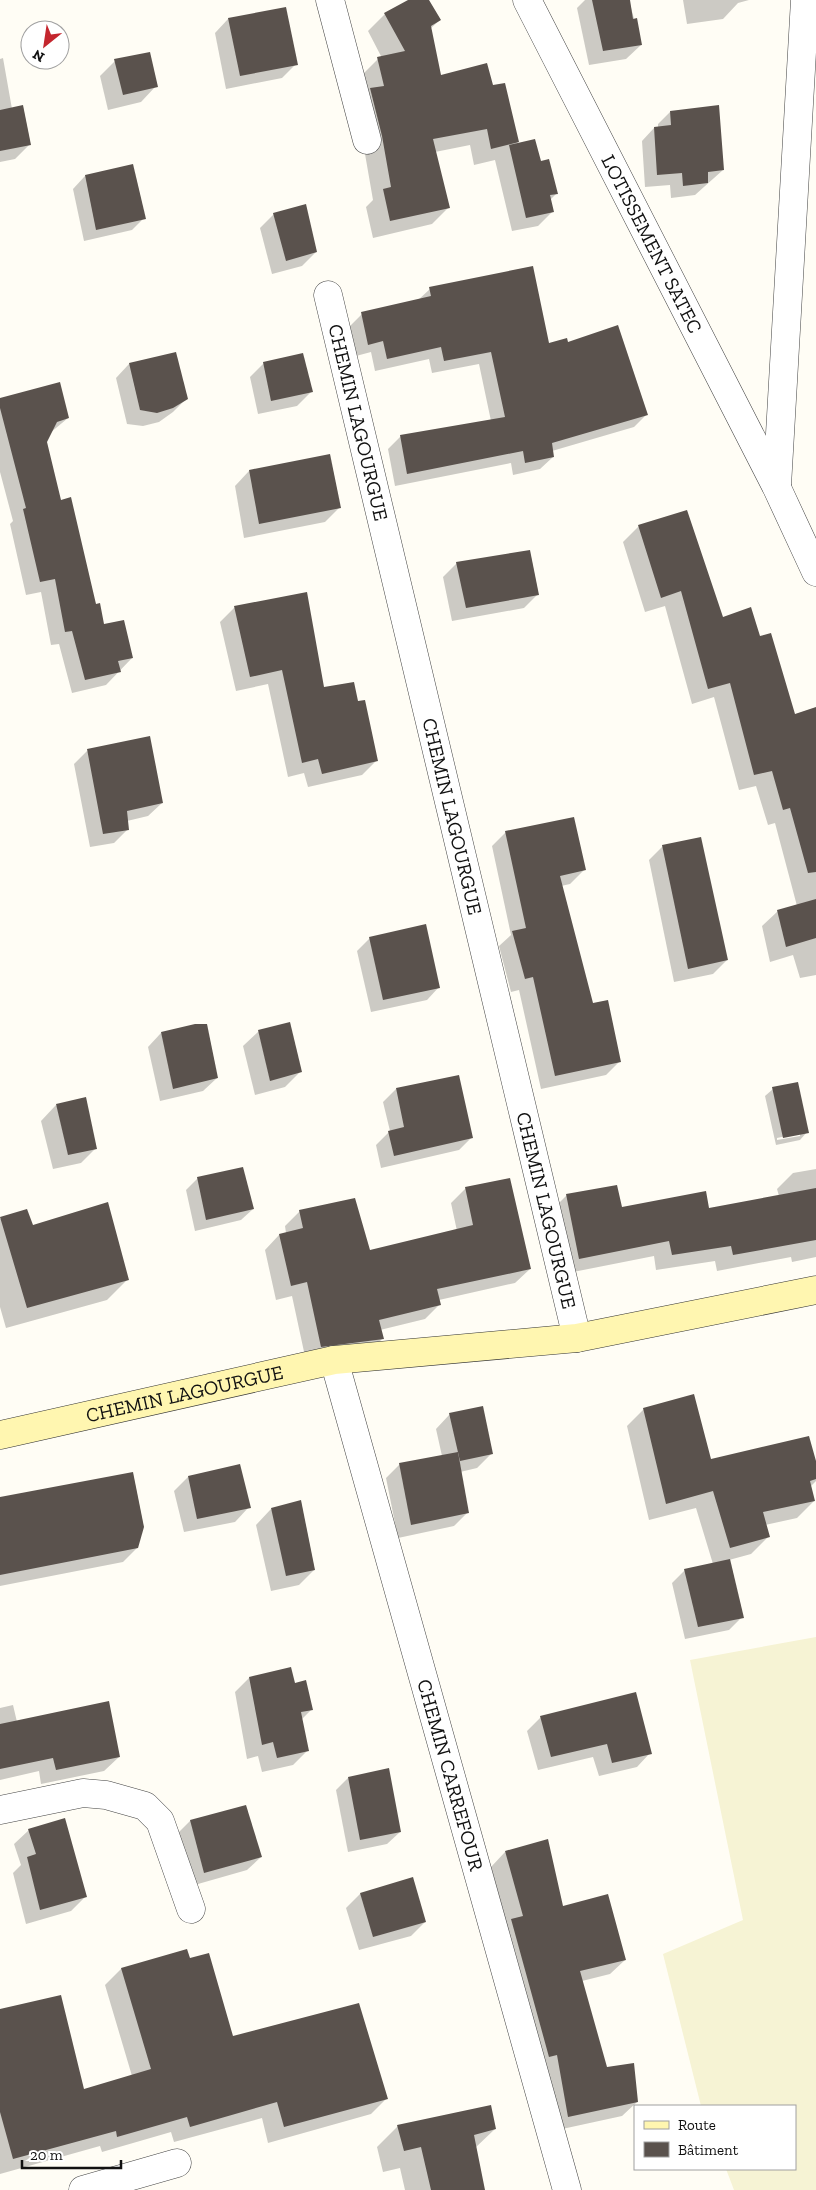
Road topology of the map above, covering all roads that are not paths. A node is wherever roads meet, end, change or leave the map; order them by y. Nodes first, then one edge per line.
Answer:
1 (330, 0) edge
2 (527, 0) edge
3 (805, 0) edge
4 (366, 140) dead end
5 (328, 294) dead end
6 (777, 488) junction
7 (816, 572) edge
8 (816, 1290) edge
9 (577, 1338) junction
10 (334, 1360) junction
11 (0, 1435) edge
12 (0, 1810) edge
13 (190, 1909) dead end
14 (177, 2163) dead end
15 (133, 2184) edge
16 (83, 2190) edge
17 (566, 2190) edge

1 - 4 street
2 - 6 street, LOTISSEMENT SATEC
3 - 6 street, LOTISSEMENT SATEC
5 - 9 street, CHEMIN LAGOURGUE
6 - 7 street, LOTISSEMENT SATEC
8 - 9 street, CHEMIN LAGOURGUE
9 - 10 street, CHEMIN LAGOURGUE
10 - 11 street, CHEMIN LAGOURGUE
10 - 17 street, CHEMIN CARREFOUR
12 - 13 street
14 - 15 street
15 - 16 street

